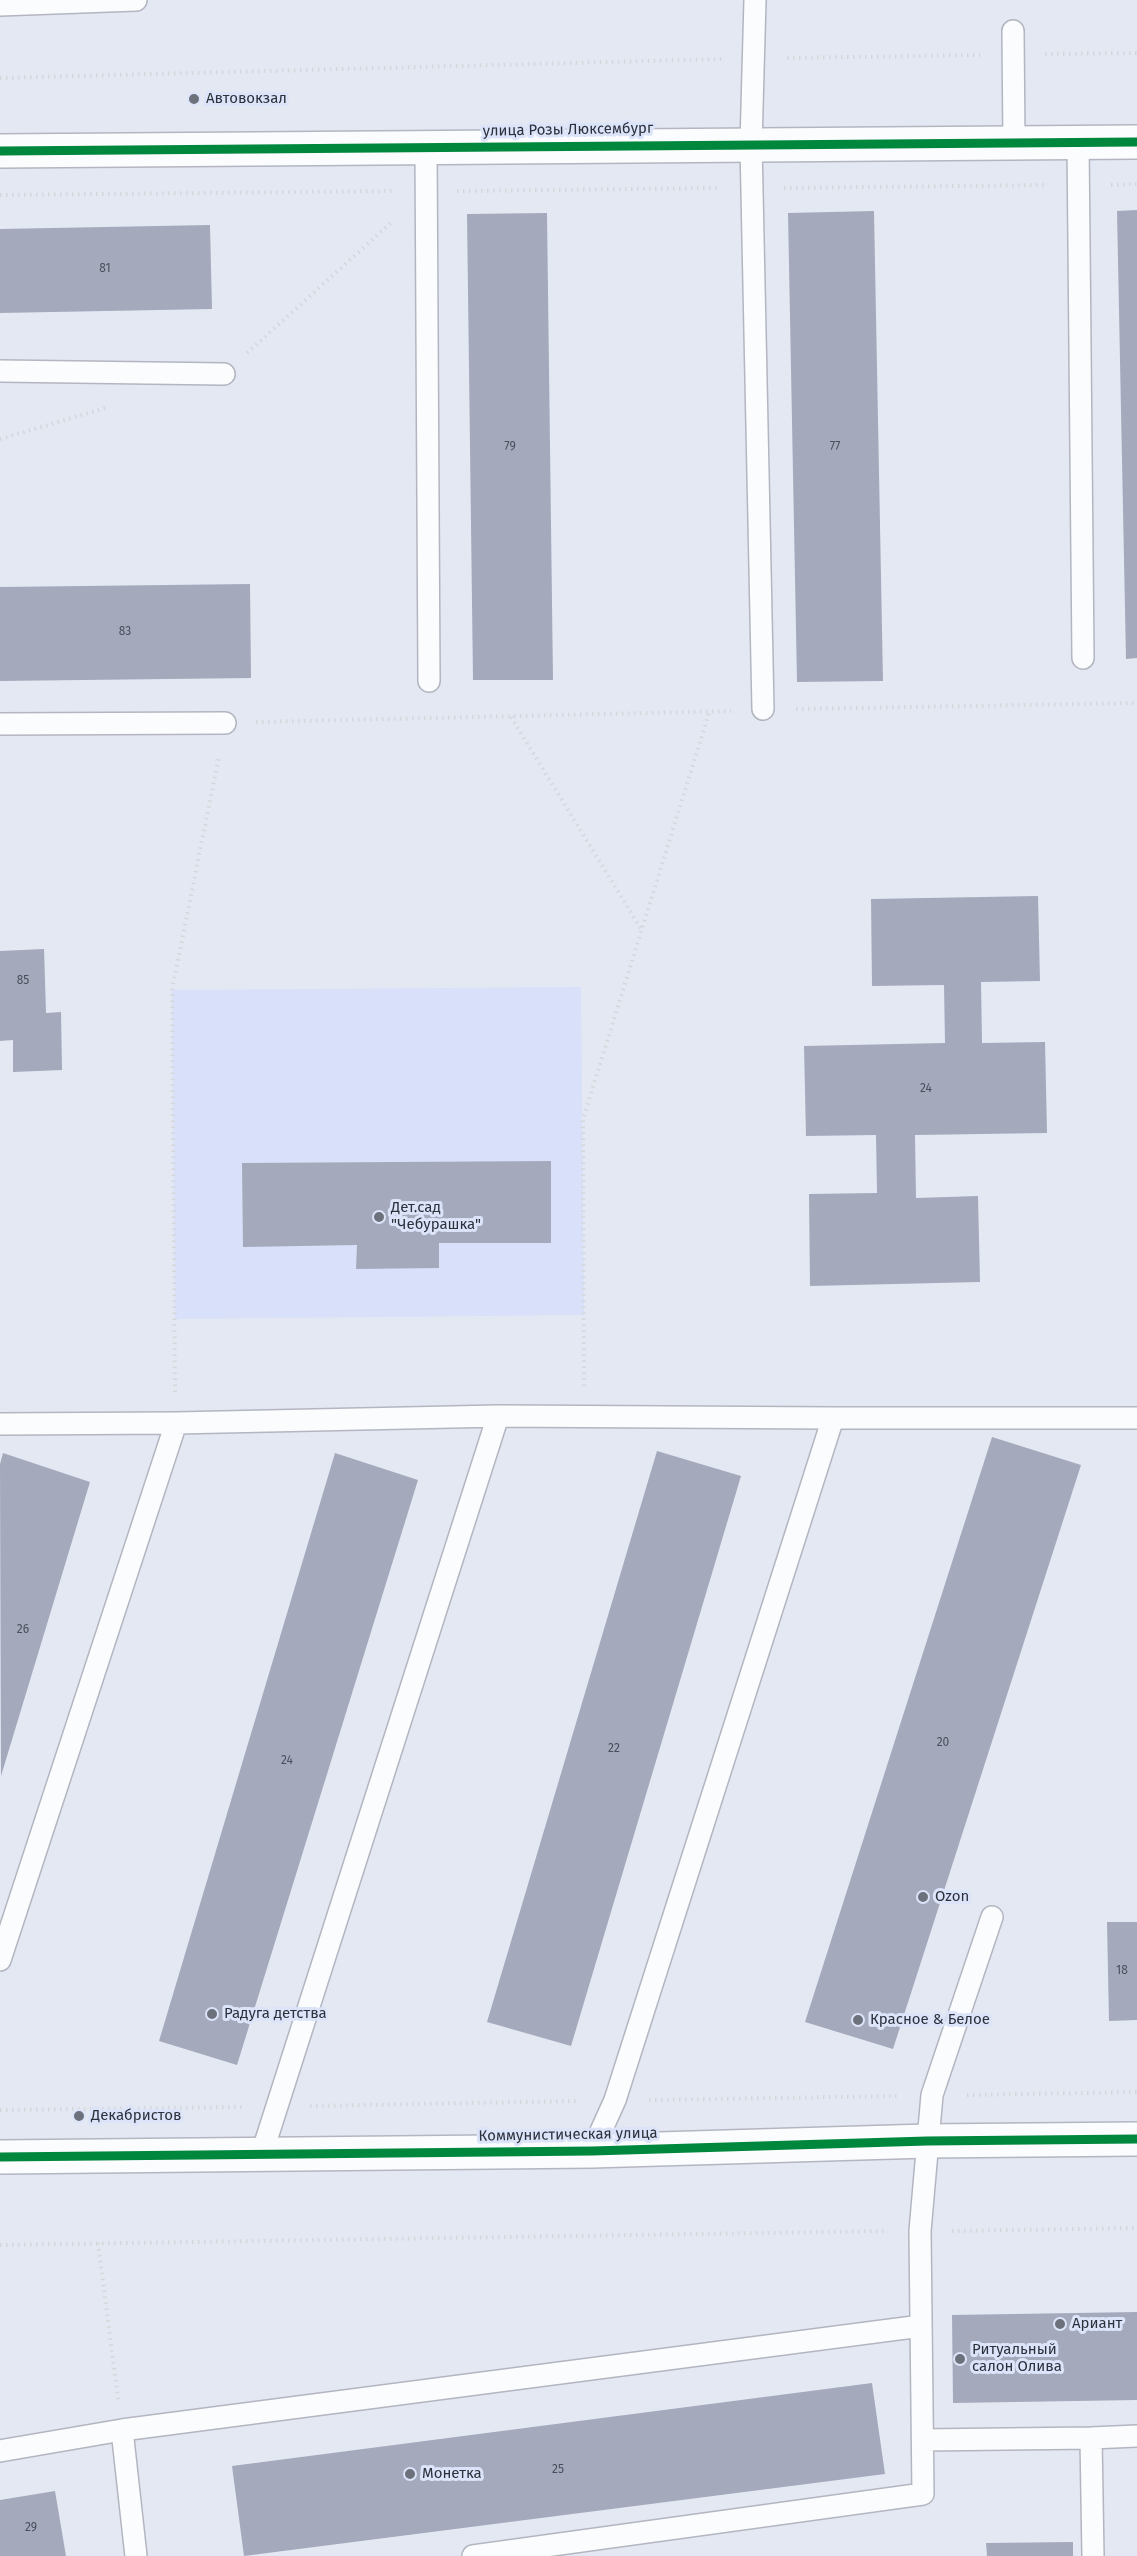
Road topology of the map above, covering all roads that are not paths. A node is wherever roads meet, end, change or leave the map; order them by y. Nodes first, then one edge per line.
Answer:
1 (136, 0) edge
2 (755, 0) edge
3 (0, 5) edge
4 (1013, 31) dead end
5 (1014, 142) junction
6 (1078, 142) junction
7 (1137, 142) edge
8 (751, 144) junction
9 (426, 147) junction
10 (0, 151) edge
11 (0, 371) edge
12 (224, 374) road end
13 (1083, 658) dead end
14 (429, 681) dead end
15 (763, 709) road end
16 (225, 723) road end
17 (0, 724) edge
18 (498, 1416) junction
19 (833, 1418) junction
20 (1137, 1418) edge
21 (176, 1423) junction
22 (0, 1424) edge
23 (992, 1917) dead end
24 (0, 1960) edge
25 (1137, 2139) edge
26 (927, 2141) junction
27 (592, 2151) junction
28 (262, 2153) junction
29 (0, 2157) edge
30 (921, 2326) junction
31 (122, 2430) junction
32 (1137, 2436) edge
33 (1091, 2438) junction
34 (923, 2440) junction
35 (0, 2451) edge
36 (136, 2556) edge
37 (473, 2556) edge
38 (1093, 2556) edge

1 - 3 lane
2 - 8 lane
4 - 5 lane
5 - 6 street, улица Розы Люксембург
5 - 8 street, улица Розы Люксембург
6 - 7 street, улица Розы Люксембург
6 - 13 lane
8 - 9 street, улица Розы Люксембург
8 - 15 lane
9 - 10 street, улица Розы Люксембург
9 - 14 lane
11 - 12 lane
16 - 17 lane
18 - 19 lane
18 - 21 lane
18 - 28 lane
19 - 20 lane
19 - 27 lane
21 - 22 lane
21 - 24 lane
23 - 26 lane
25 - 26 street, Коммунистическая улица
26 - 27 street, Коммунистическая улица
26 - 30 lane
27 - 28 street, Коммунистическая улица
28 - 29 street, Коммунистическая улица
30 - 31 lane
30 - 34 lane
31 - 35 lane
31 - 36 lane
32 - 33 lane
33 - 34 lane
33 - 38 lane
34 - 37 lane

